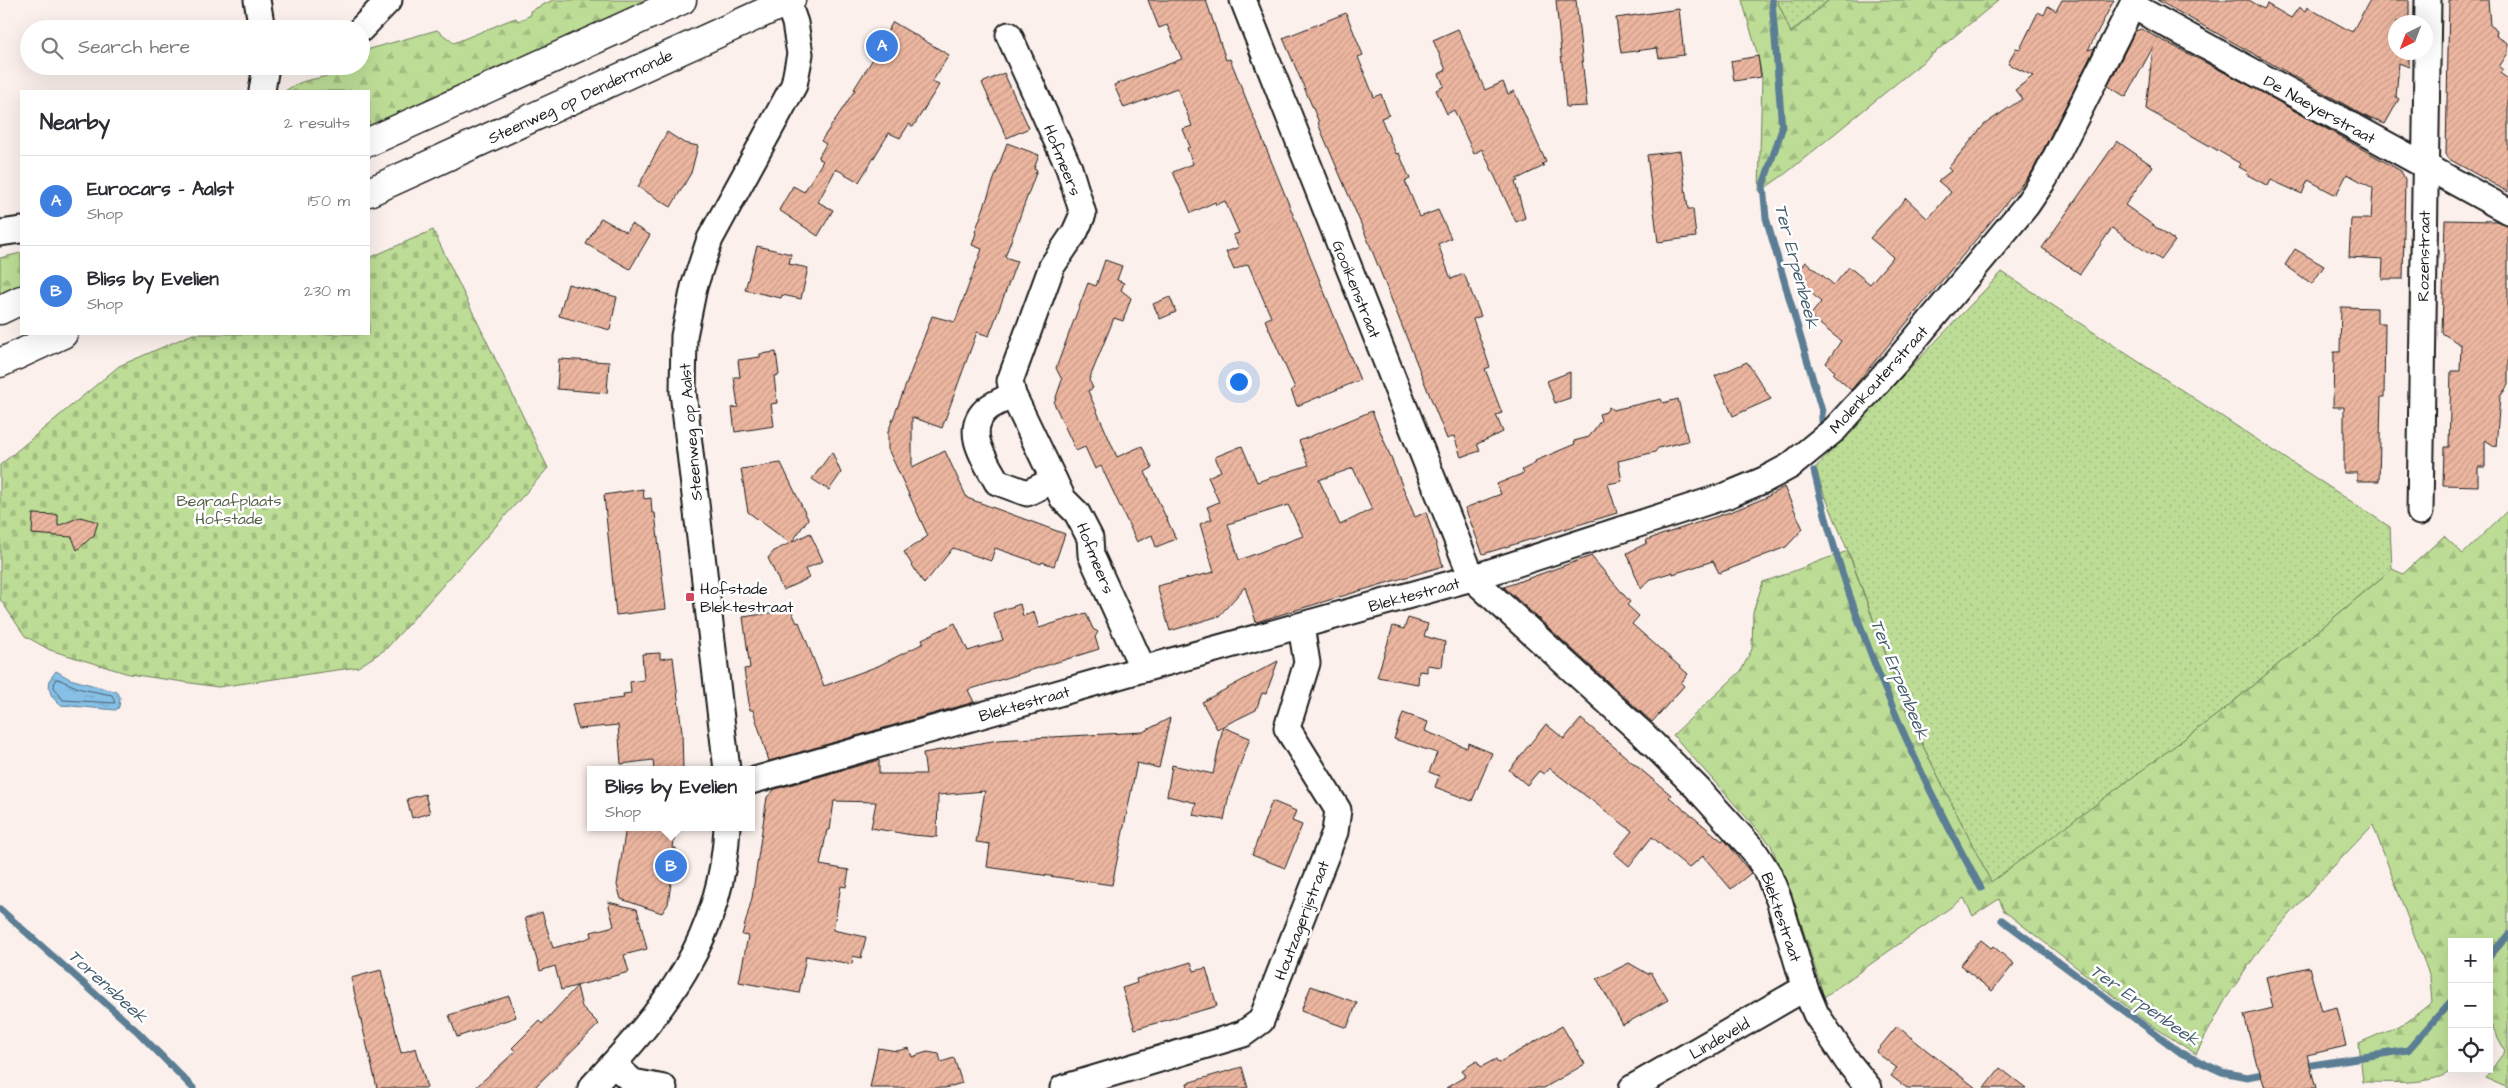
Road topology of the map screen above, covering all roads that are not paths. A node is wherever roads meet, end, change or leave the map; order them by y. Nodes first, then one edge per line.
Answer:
1 (257, 0) edge
2 (389, 0) edge
3 (682, 0) edge
4 (789, 0) edge
5 (1243, 0) edge
6 (2428, 0) edge
7 (2134, 3) edge
8 (260, 20) edge
9 (369, 20) edge
10 (1008, 35) dead end
11 (265, 75) edge
12 (262, 90) edge
13 (370, 142) edge
14 (2424, 166) junction
15 (370, 192) edge
16 (2508, 211) edge
17 (20, 230) edge
18 (0, 233) edge
19 (20, 300) edge
20 (0, 310) edge
21 (61, 335) edge
22 (0, 363) edge
23 (1013, 395) junction
24 (1054, 480) junction
25 (2420, 512) dead end
26 (1472, 578) junction
27 (1301, 626) junction
28 (1143, 669) junction
29 (727, 766) edge
30 (755, 780) edge
31 (727, 831) edge
32 (1805, 988) junction
33 (613, 1064) junction
34 (591, 1088) edge
35 (664, 1088) edge
36 (1063, 1088) edge
37 (1632, 1088) edge
38 (1869, 1088) edge

1 - 8 street
2 - 9 street
3 - 13 main road
4 - 15 main road, Steenweg op Dendermonde
4 - 29 street, Steenweg op Aalst
5 - 26 street, Gooikenstraat
6 - 14 street, Rozenstraat
7 - 14 street, De Naeyerstraat
7 - 26 street, Molenkouterstraat
10 - 23 street, Hofmeers
11 - 12 street
14 - 16 street, De Naeyerstraat
14 - 25 street, Rozenstraat
17 - 18 street
19 - 20 main road
21 - 22 main road
23 - 24 street, Hofmeers
23 - 24 street
24 - 28 street, Hofmeers
26 - 27 street, Blektestraat
26 - 32 street, Blektestraat
27 - 28 street, Blektestraat
27 - 36 street, Houtzagerijstraat
28 - 30 street, Blektestraat
31 - 33 street
32 - 37 street, Lindeveld
32 - 38 street, Blektestraat
33 - 34 street
33 - 35 street

